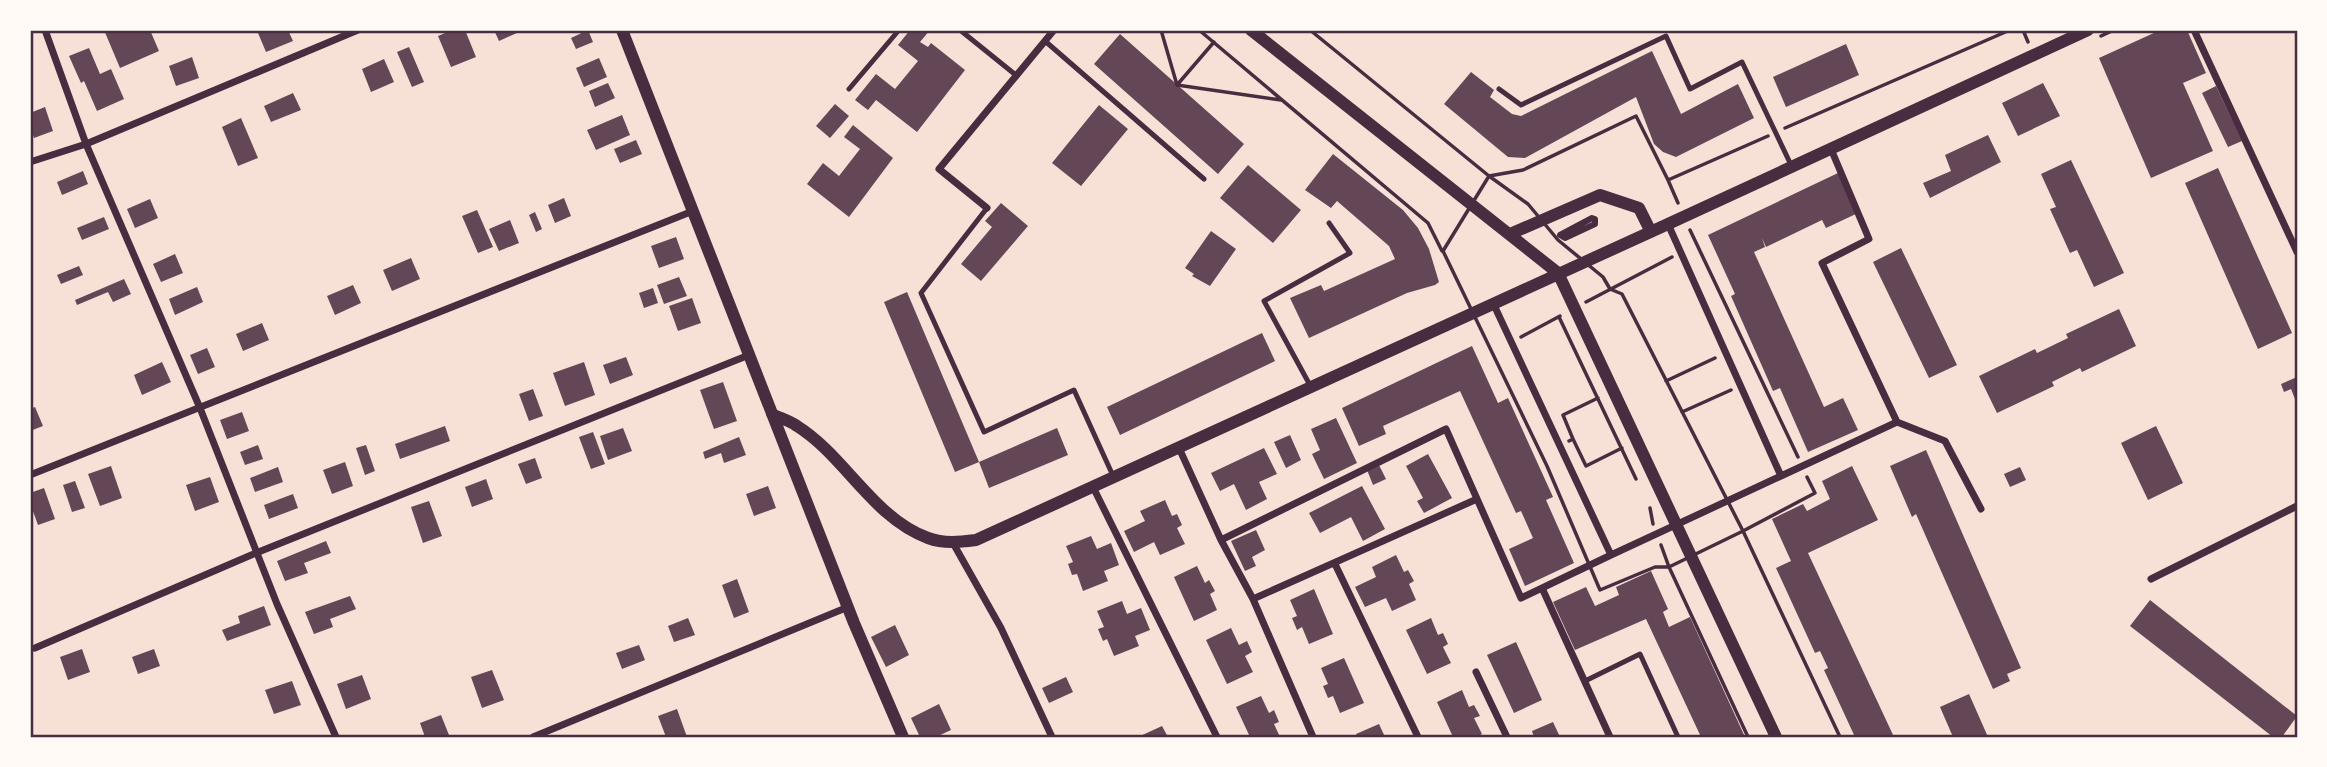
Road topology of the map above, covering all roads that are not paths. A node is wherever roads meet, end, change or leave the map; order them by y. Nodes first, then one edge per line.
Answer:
1 (46, 30) edge
2 (358, 30) edge
3 (622, 30) edge
4 (899, 30) edge
5 (960, 30) edge
6 (1054, 30) edge
7 (1251, 30) edge
8 (2076, 30) edge
9 (2088, 30) edge
10 (2194, 30) edge
11 (2064, 40) junction
12 (1045, 41) junction
13 (1017, 76) junction
14 (849, 89) dead end
15 (1499, 89) dead end
16 (86, 144) junction
17 (1831, 149) junction
18 (30, 162) edge
19 (1792, 167) junction
20 (1204, 179) dead end
21 (987, 208) joint
22 (693, 211) junction
23 (1329, 223) dead end
24 (1668, 224) junction
25 (1651, 232) junction
26 (1510, 234) junction
27 (1563, 238) joint
28 (2297, 252) edge
29 (1559, 273) junction
30 (1493, 303) junction
31 (749, 355) junction
32 (1311, 387) junction
33 (200, 408) junction
34 (772, 414) junction
35 (1898, 422) junction
36 (1179, 448) junction
37 (30, 475) edge
38 (1781, 476) junction
39 (1114, 478) junction
40 (1093, 488) junction
41 (1477, 499) junction
42 (2297, 506) edge
43 (1981, 509) dead end
44 (1677, 525) junction
45 (1221, 540) junction
46 (953, 543) junction
47 (256, 553) junction
48 (1611, 555) junction
49 (1335, 564) junction
50 (2151, 579) dead end
51 (1542, 588) junction
52 (1253, 599) junction
53 (848, 607) junction
54 (35, 648) dead end
55 (1476, 672) dead end
56 (1585, 681) junction
57 (336, 737) edge
58 (533, 737) edge
59 (902, 737) edge
60 (1052, 737) edge
61 (1217, 737) edge
62 (1313, 737) edge
63 (1418, 737) edge
64 (1507, 737) edge
65 (1610, 737) edge
66 (1678, 737) edge
67 (1776, 737) edge

1 - 16 street
2 - 16 street
3 - 22 street
4 - 14 lane
5 - 13 lane
6 - 12 street
7 - 26 street
8 - 11 street
9 - 11 street
10 - 28 street
11 - 17 street
12 - 13 street
12 - 20 lane
13 - 21 street
15 - 19 lane
16 - 18 street
16 - 33 street
17 - 19 street
17 - 35 street
19 - 24 street
21 - 39 lane
22 - 31 street
22 - 33 street
23 - 32 lane
24 - 25 street
24 - 38 street
25 - 26 street
25 - 29 street
26 - 29 street
27 - 27 street
29 - 30 street
29 - 44 street
30 - 32 street
30 - 48 street
31 - 34 street
31 - 47 street
32 - 36 street
33 - 37 street
33 - 47 street
34 - 46 street
34 - 53 street
35 - 38 street
35 - 43 street
36 - 39 street
36 - 45 street
38 - 44 street
39 - 40 street
40 - 46 street
40 - 61 street
41 - 45 street
41 - 49 street
41 - 51 street
42 - 50 street
44 - 48 street
44 - 67 street
45 - 52 street
46 - 60 street
47 - 54 street
47 - 57 street
48 - 51 street
49 - 52 street
49 - 63 street
51 - 56 street
52 - 62 street
53 - 58 street
53 - 59 street
55 - 64 street
56 - 65 street
56 - 66 lane

